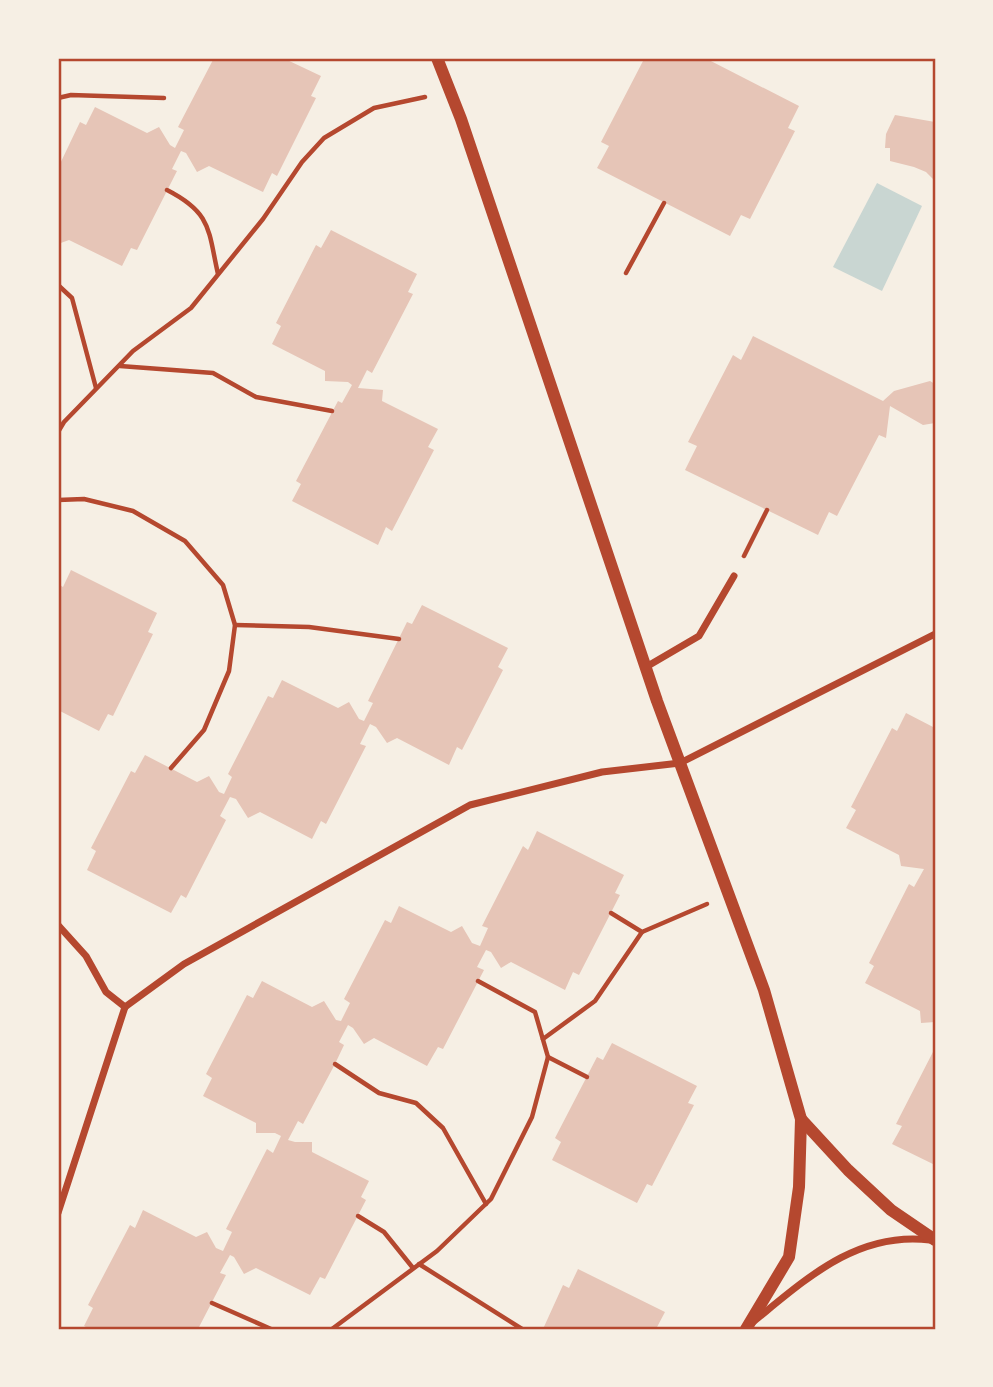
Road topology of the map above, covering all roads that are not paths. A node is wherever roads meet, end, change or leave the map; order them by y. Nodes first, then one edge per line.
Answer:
1 (437, 58) edge
2 (734, 576) road end
3 (935, 634) edge
4 (646, 667) junction
5 (680, 762) junction
6 (58, 925) edge
7 (125, 1007) junction
8 (801, 1119) junction
9 (58, 1213) edge
10 (934, 1240) edge
11 (747, 1328) edge

1 - 4 street
2 - 4 street
3 - 5 street
4 - 5 street
5 - 7 street
5 - 8 street
6 - 7 street
7 - 9 street
8 - 10 street
8 - 11 street
10 - 11 street

